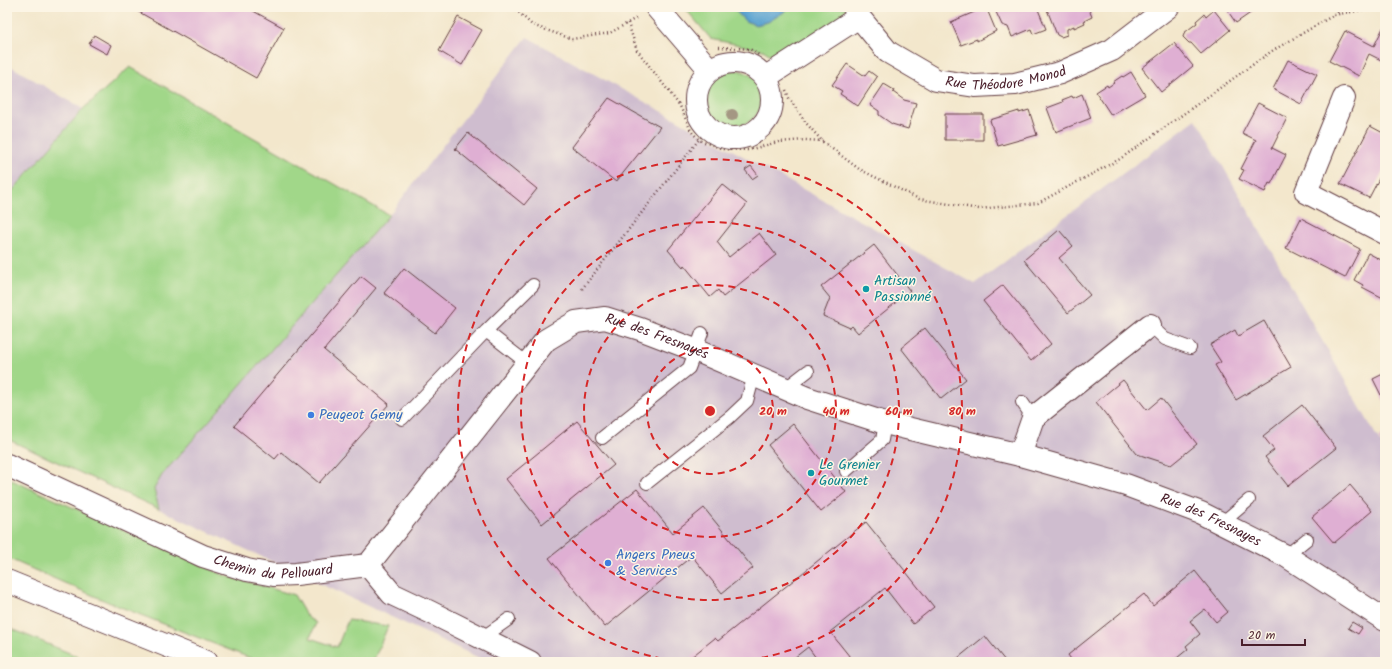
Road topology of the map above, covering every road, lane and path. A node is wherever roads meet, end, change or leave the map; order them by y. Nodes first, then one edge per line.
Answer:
1 (513, 7) edge
2 (1168, 7) edge
3 (1343, 7) edge
4 (1379, 7) edge
5 (648, 11) edge
6 (856, 12) edge
7 (1334, 15) junction
8 (628, 23) junction
9 (714, 46) dead end
10 (710, 70) junction
11 (772, 73) junction
12 (1344, 98) dead end
13 (703, 134) junction
14 (824, 142) junction
15 (1385, 233) edge
16 (534, 285) dead end
17 (582, 289) dead end
18 (1150, 325) joint
19 (486, 331) junction
20 (698, 342) junction
21 (1190, 348) dead end
22 (527, 364) junction
23 (808, 371) dead end
24 (754, 375) junction
25 (786, 388) junction
26 (402, 419) dead end
27 (885, 423) junction
28 (602, 438) dead end
29 (1020, 455) junction
30 (7, 465) edge
31 (846, 470) dead end
32 (647, 483) dead end
33 (1249, 500) dead end
34 (1222, 523) junction
35 (1307, 539) dead end
36 (1286, 556) junction
37 (368, 565) junction
38 (7, 581) edge
39 (509, 619) dead end
40 (1385, 620) edge
41 (482, 638) junction
42 (207, 662) edge
43 (530, 662) edge

1 - 8 path
2 - 6 street, Rue Théodore Monod
3 - 7 path
4 - 7 path
5 - 8 path
5 - 10 street
6 - 11 street
7 - 14 path
8 - 13 path
9 - 11 path
10 - 11 street
10 - 13 street
11 - 13 street
11 - 14 path
12 - 15 street
13 - 14 path
13 - 17 path
16 - 19 lane
18 - 21 lane
18 - 29 street
19 - 22 lane
19 - 26 lane
20 - 22 street, Rue des Fresnayes
20 - 24 street, Rue des Fresnayes
20 - 28 lane
22 - 37 street, Rue des Fresnayes
23 - 25 lane
24 - 25 street, Rue des Fresnayes
24 - 32 lane
25 - 27 street, Rue des Fresnayes
27 - 29 street, Rue des Fresnayes
27 - 31 lane
29 - 34 street, Rue des Fresnayes
30 - 37 street, Chemin du Pellouard
33 - 34 lane
34 - 36 street, Rue des Fresnayes
35 - 36 lane
36 - 40 street, Rue des Fresnayes
37 - 41 street
38 - 42 street
39 - 41 lane
41 - 43 street

